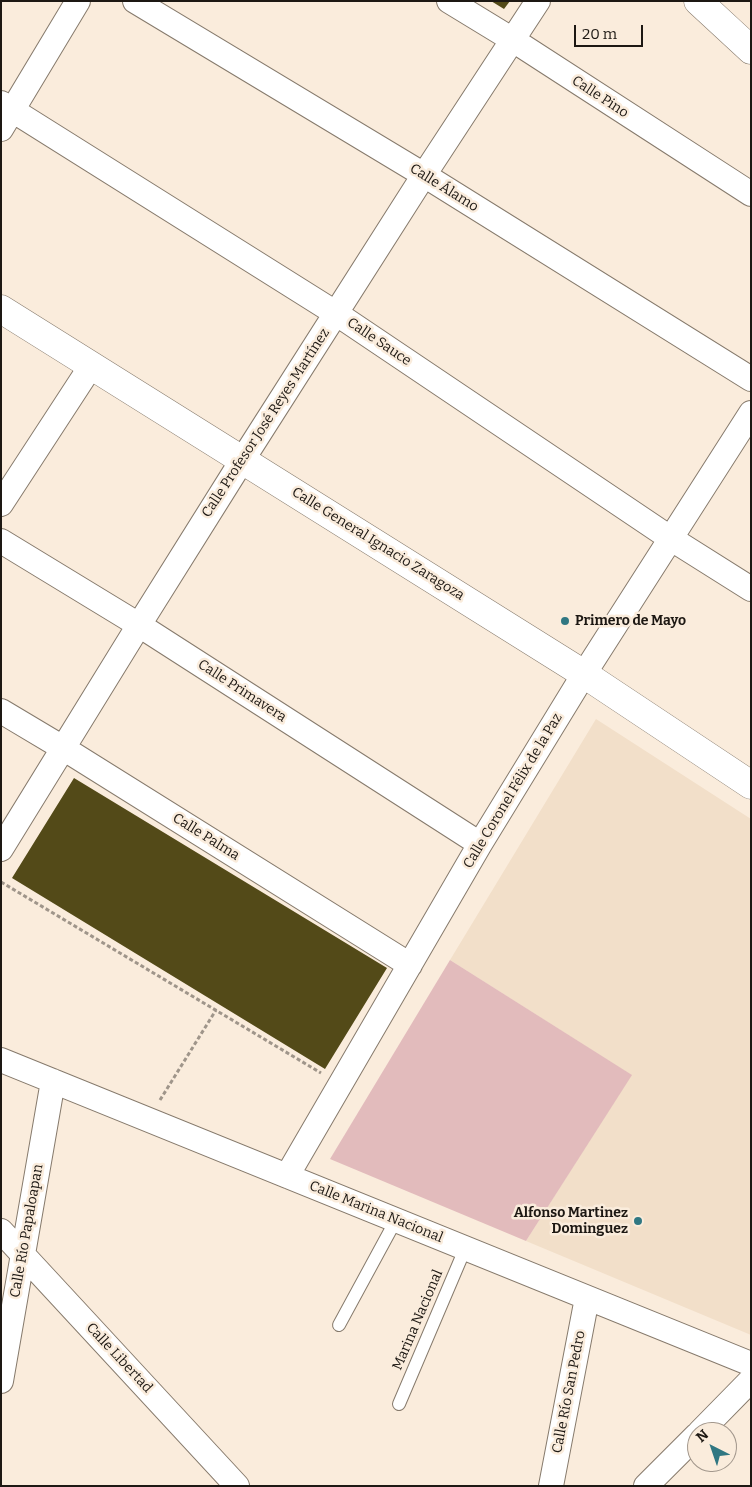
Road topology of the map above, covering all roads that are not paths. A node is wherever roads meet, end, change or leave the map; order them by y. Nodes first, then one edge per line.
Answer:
1 (78, 1) edge
2 (135, 1) edge
3 (449, 1) edge
4 (538, 1) edge
5 (698, 1) edge
6 (513, 40) junction
7 (751, 50) edge
8 (5, 114) edge
9 (424, 175) junction
10 (751, 194) edge
11 (1, 309) edge
12 (336, 314) junction
13 (91, 366) junction
14 (751, 380) edge
15 (751, 413) edge
16 (243, 459) junction
17 (1, 504) edge
18 (670, 538) junction
19 (1, 541) edge
20 (751, 589) edge
21 (139, 625) junction
22 (584, 674) junction
23 (1, 711) edge
24 (63, 748) junction
25 (751, 785) edge
26 (480, 844) junction
27 (1, 849) edge
28 (410, 965) junction
29 (1, 1060) edge
30 (53, 1081) junction
31 (286, 1176) junction
32 (396, 1220) junction
33 (1, 1231) edge
34 (465, 1249) junction
35 (23, 1254) junction
36 (588, 1298) junction
37 (339, 1326) dead end
38 (751, 1364) edge
39 (751, 1380) edge
40 (1, 1381) edge
41 (399, 1404) dead end
42 (709, 1422) edge
43 (687, 1444) edge
44 (237, 1486) edge
45 (551, 1486) edge
46 (646, 1486) edge

1 - 8 street
2 - 9 street, Calle Álamo
3 - 6 street, Calle Pino
4 - 6 street, Calle Profesor José Reyes Martínez
5 - 7 main road
6 - 9 street, Calle Profesor José Reyes Martínez
6 - 10 street, Calle Pino
8 - 12 street, Calle Sauce
9 - 12 street, Calle Profesor José Reyes Martínez
9 - 14 street, Calle Álamo
11 - 13 main road, Calle General Ignacio Zaragoza
12 - 16 street, Calle Profesor José Reyes Martínez
12 - 18 street, Calle Sauce
13 - 16 main road, Calle General Ignacio Zaragoza
13 - 17 street
15 - 18 street, Calle Coronel Félix de la Paz
16 - 21 street, Calle Profesor José Reyes Martínez
16 - 22 main road, Calle General Ignacio Zaragoza
18 - 20 street, Calle Sauce
18 - 22 street, Calle Coronel Félix de la Paz
19 - 21 street, Calle Primavera
21 - 24 street, Calle Profesor José Reyes Martínez
21 - 26 street, Calle Primavera
22 - 25 main road, Calle General Ignacio Zaragoza
22 - 26 street, Calle Coronel Félix de la Paz
23 - 24 street, Calle Palma
24 - 27 street, Calle Profesor José Reyes Martínez
24 - 28 street, Calle Palma
26 - 28 street, Calle Coronel Félix de la Paz
28 - 31 street, Calle Coronel Félix de la Paz
29 - 30 street, Calle Marina Nacional
30 - 31 street, Calle Marina Nacional
30 - 35 street, Calle Río Papaloapan
31 - 32 street, Calle Marina Nacional
32 - 34 street, Calle Marina Nacional
32 - 37 lane
33 - 35 street, Calle Libertad
34 - 36 street, Calle Marina Nacional
34 - 41 lane, Marina Nacional
35 - 40 street, Calle Río Papaloapan
35 - 44 street, Calle Libertad
36 - 38 street, Calle Marina Nacional
36 - 45 street, Calle Río San Pedro
39 - 42 street
43 - 46 street

